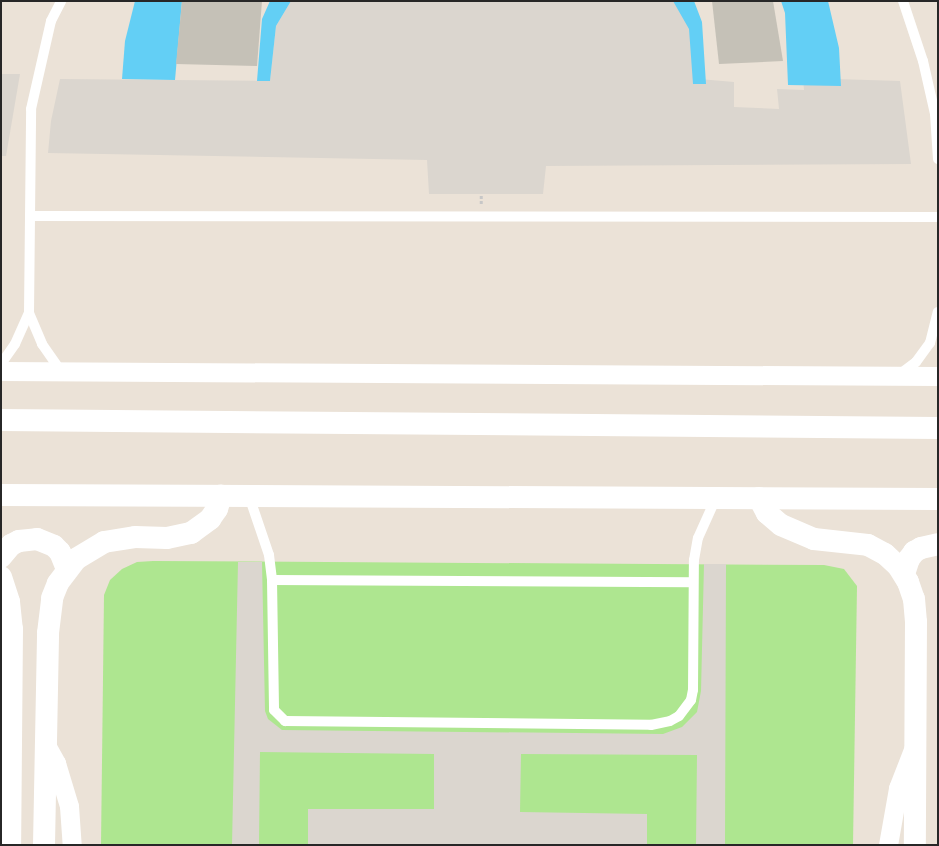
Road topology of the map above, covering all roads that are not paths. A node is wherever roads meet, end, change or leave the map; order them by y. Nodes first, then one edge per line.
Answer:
1 (61, 1) edge
2 (903, 1) edge
3 (938, 159) edge
4 (30, 216) junction
5 (938, 217) edge
6 (938, 312) edge
7 (29, 313) junction
8 (1, 364) edge
9 (1, 371) edge
10 (61, 371) junction
11 (897, 376) junction
12 (938, 376) edge
13 (1, 420) edge
14 (938, 428) edge
15 (1, 495) edge
16 (221, 496) junction
17 (249, 496) junction
18 (716, 498) junction
19 (759, 498) junction
20 (938, 499) edge
21 (938, 544) edge
22 (1, 556) edge
23 (67, 569) junction
24 (904, 574) junction
25 (1, 577) edge
26 (272, 580) junction
27 (692, 582) junction
28 (7, 713) edge
29 (45, 743) junction
30 (915, 743) junction
31 (10, 845) edge
32 (44, 845) edge
33 (72, 845) edge
34 (888, 845) edge
35 (915, 845) edge

1 - 4 lane
2 - 3 lane
4 - 5 lane
4 - 7 lane
6 - 11 lane
7 - 8 lane
7 - 10 lane
9 - 10 street
10 - 11 street
11 - 12 street
13 - 14 main road
15 - 16 main road
16 - 17 main road
16 - 23 main road
17 - 18 main road
17 - 26 lane
18 - 19 main road
18 - 27 lane
19 - 20 main road
19 - 24 main road
21 - 24 main road
22 - 23 main road
23 - 29 main road
24 - 30 main road
25 - 28 main road
26 - 27 lane
26 - 27 lane
28 - 31 main road
29 - 32 main road
29 - 33 street
30 - 34 street
30 - 35 main road

